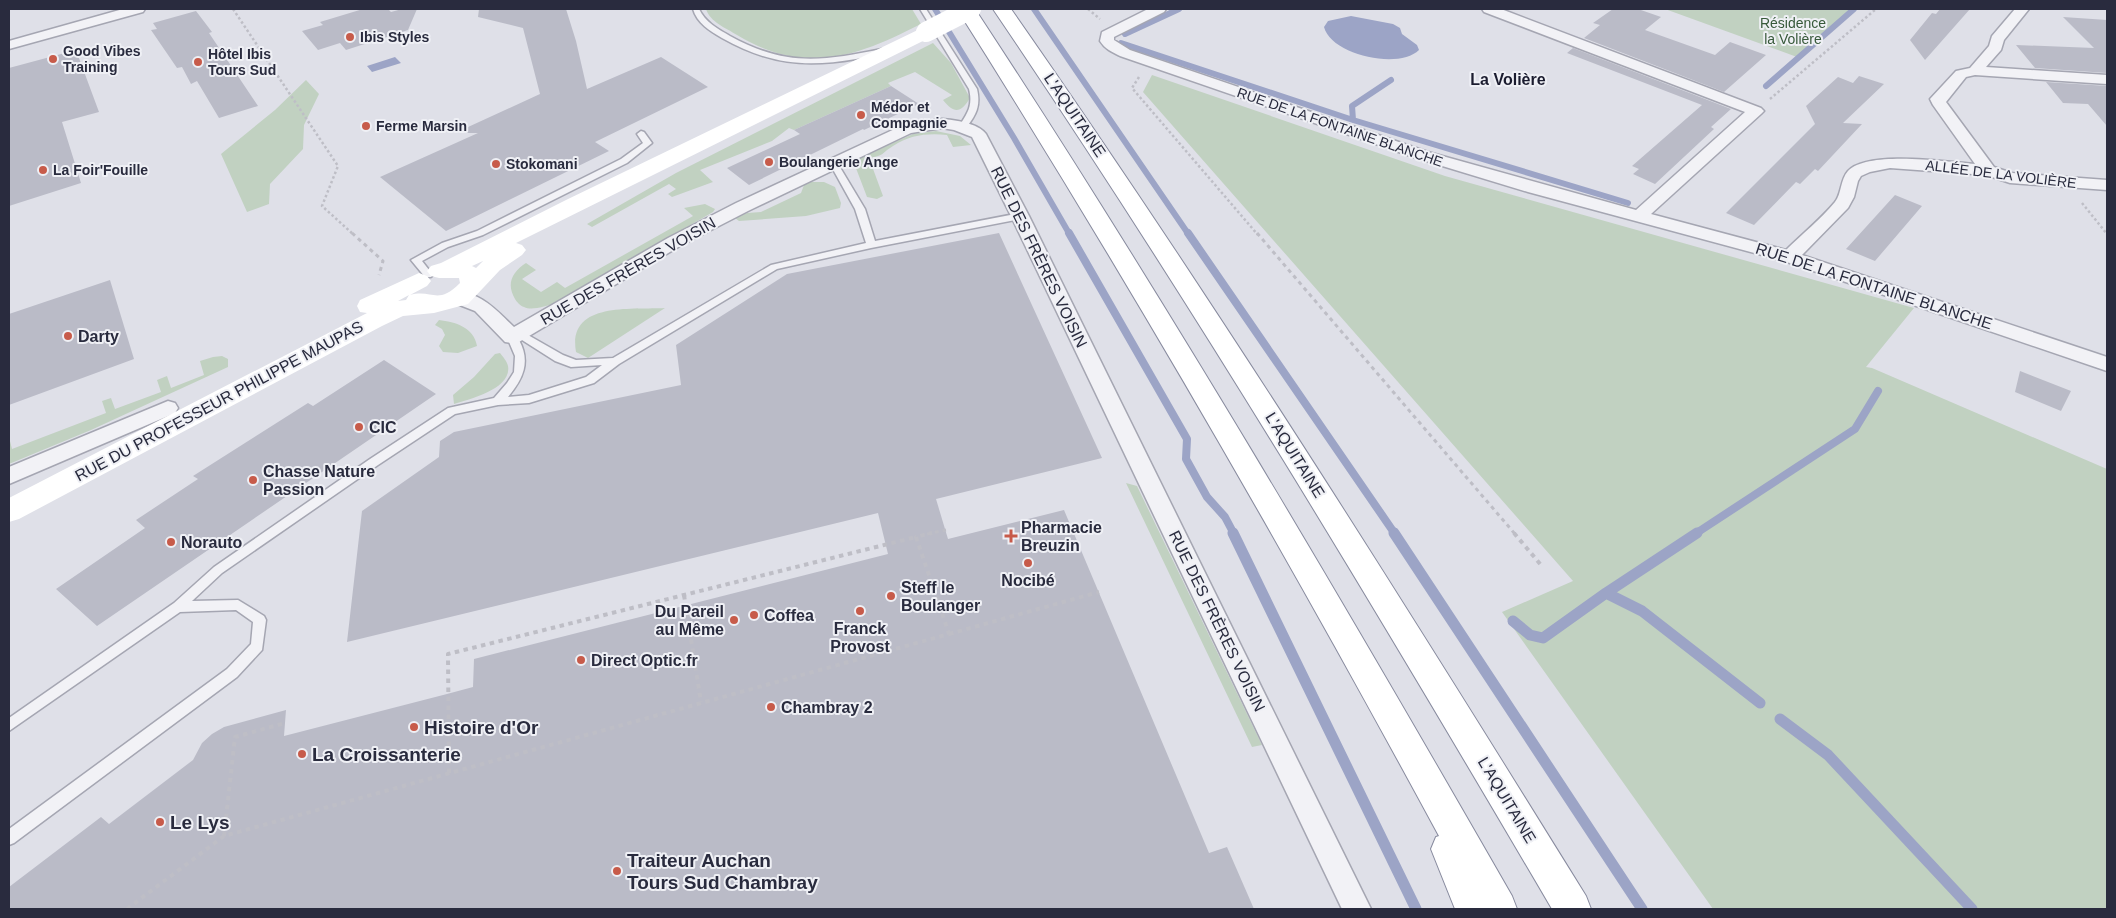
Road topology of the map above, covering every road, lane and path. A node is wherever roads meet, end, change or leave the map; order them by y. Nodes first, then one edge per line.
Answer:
1 (138, 9) edge
2 (233, 9) edge
3 (696, 9) edge
4 (923, 9) edge
5 (966, 9) edge
6 (971, 9) edge
7 (1002, 9) edge
8 (1159, 9) edge
9 (1489, 9) edge
10 (1876, 9) edge
11 (2022, 9) edge
12 (9, 45) edge
13 (891, 49) junction
14 (1149, 62) junction
15 (1975, 71) junction
16 (2107, 80) edge
17 (1756, 111) junction
18 (962, 126) junction
19 (641, 134) dead end
20 (689, 150) junction
21 (834, 164) junction
22 (1988, 170) junction
23 (2066, 183) junction
24 (2107, 185) edge
25 (1020, 216) junction
26 (1639, 216) junction
27 (2107, 234) edge
28 (871, 245) junction
29 (1790, 257) junction
30 (432, 275) junction
31 (379, 280) dead end
32 (465, 290) junction
33 (434, 305) junction
34 (512, 337) junction
35 (615, 361) junction
36 (2107, 364) edge
37 (498, 401) junction
38 (168, 408) junction
39 (9, 476) edge
40 (9, 492) edge
41 (9, 511) edge
42 (946, 530) dead end
43 (916, 538) junction
44 (1541, 565) dead end
45 (1099, 592) dead end
46 (684, 595) junction
47 (178, 607) junction
48 (949, 634) junction
49 (701, 702) junction
50 (285, 723) dead end
51 (9, 725) edge
52 (1403, 738) junction
53 (449, 773) junction
54 (224, 836) junction
55 (9, 838) edge
56 (127, 909) edge
57 (1357, 909) edge
58 (1473, 909) edge
59 (1499, 909) edge
60 (1573, 909) edge

1 - 12 street
2 - 31 path
3 - 13 lane
4 - 18 lane
5 - 52 main road, L'AQUITAINE
6 - 13 main road, RUE DU PROFESSEUR PHILIPPE MAUPAS, bridge
7 - 60 main road, L'AQUITAINE
8 - 14 street, RUE DE LA FONTAINE BLANCHE
9 - 17 street
10 - 17 path
11 - 15 street
13 - 20 main road, RUE DU PROFESSEUR PHILIPPE MAUPAS
14 - 26 street, RUE DE LA FONTAINE BLANCHE
14 - 44 path
15 - 16 street
15 - 22 street
17 - 26 street
18 - 21 street, RUE DES FRÈRES VOISIN
18 - 25 street, RUE DES FRÈRES VOISIN
19 - 30 lane
20 - 30 main road, RUE DU PROFESSEUR PHILIPPE MAUPAS
20 - 32 main road, RUE DU PROFESSEUR PHILIPPE MAUPAS
21 - 28 lane
21 - 34 street, RUE DES FRÈRES VOISIN
22 - 23 street, ALLÉE DE LA VOLIÈRE
22 - 29 street, ALLÉE DE LA VOLIÈRE
23 - 24 street, ALLÉE DE LA VOLIÈRE
23 - 27 path
25 - 28 lane
25 - 57 street, RUE DES FRÈRES VOISIN
26 - 29 street, RUE DE LA FONTAINE BLANCHE
28 - 35 lane
29 - 36 street, RUE DE LA FONTAINE BLANCHE
30 - 32 main road
30 - 33 main road
30 - 38 main road, RUE DU PROFESSEUR PHILIPPE MAUPAS
32 - 33 main road, RUE DU PROFESSEUR PHILIPPE MAUPAS
32 - 34 street
33 - 41 main road, RUE DU PROFESSEUR PHILIPPE MAUPAS
34 - 35 lane
34 - 37 lane
35 - 37 lane
37 - 47 lane
38 - 39 street, RUE DU PROFESSEUR PHILIPPE MAUPAS
38 - 40 main road, RUE DU PROFESSEUR PHILIPPE MAUPAS
42 - 43 path
43 - 46 path
43 - 48 path
45 - 48 path
46 - 49 path
46 - 53 path
47 - 51 lane
47 - 55 lane
48 - 49 path
49 - 53 path
50 - 54 path
52 - 58 main road
52 - 59 main road, L'AQUITAINE
53 - 54 path
54 - 56 path

